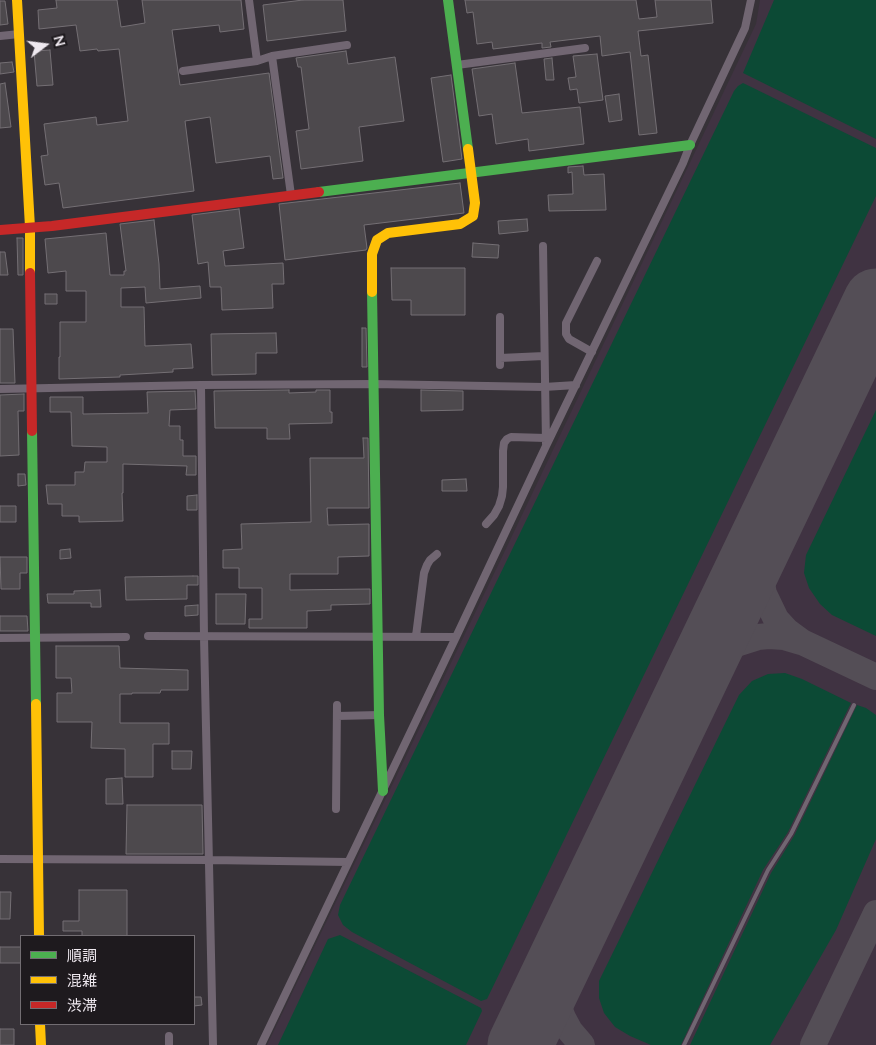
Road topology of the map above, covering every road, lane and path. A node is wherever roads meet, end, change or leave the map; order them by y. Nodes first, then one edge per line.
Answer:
1 (17, 0) edge
2 (249, 0) edge
3 (448, 0) edge
4 (751, 0) edge
5 (19, 34) junction
6 (0, 36) edge
7 (347, 45) dead end
8 (586, 48) dead end
9 (272, 56) junction
10 (257, 62) junction
11 (457, 65) junction
12 (183, 71) dead end
13 (690, 145) junction
14 (472, 173) junction
15 (291, 196) junction
16 (30, 227) junction
17 (0, 230) edge
18 (543, 246) dead end
19 (597, 260) dead end
20 (500, 317) dead end
21 (592, 352) junction
22 (544, 356) junction
23 (373, 384) junction
24 (201, 385) junction
25 (576, 385) junction
26 (544, 387) junction
27 (0, 389) edge
28 (31, 389) junction
29 (546, 442) junction
30 (486, 524) dead end
31 (436, 554) dead end
32 (148, 636) dead end
33 (378, 636) junction
34 (416, 636) junction
35 (126, 637) dead end
36 (204, 637) junction
37 (456, 637) junction
38 (0, 638) edge
39 (34, 638) junction
40 (337, 705) dead end
41 (854, 705) dead end
42 (379, 715) junction
43 (337, 716) junction
44 (382, 791) junction
45 (336, 809) dead end
46 (0, 859) edge
47 (38, 860) junction
48 (209, 860) junction
49 (348, 862) junction
50 (39, 935) edge
51 (40, 1025) edge
52 (169, 1036) dead end
53 (41, 1045) edge
54 (170, 1045) edge
55 (213, 1045) edge
56 (261, 1045) edge
57 (684, 1045) edge

1 - 5 street
2 - 10 street
3 - 11 street
4 - 13 street
5 - 6 street
5 - 16 street
7 - 9 street
8 - 11 street
9 - 10 street
9 - 15 street
10 - 12 street
11 - 14 street
13 - 14 street
13 - 21 street
14 - 15 street
14 - 23 street
15 - 16 street
16 - 17 street
16 - 28 street
18 - 22 street
19 - 21 street
20 - 22 street
21 - 25 street
22 - 26 street
23 - 24 street
23 - 26 street
23 - 33 street
24 - 28 street
24 - 36 street
25 - 26 street
25 - 29 street
26 - 29 street
27 - 28 street
28 - 39 street
29 - 30 street
29 - 37 street
31 - 34 street
32 - 36 street
33 - 34 street
33 - 36 street
33 - 42 street
34 - 37 street
35 - 39 street
36 - 48 street
37 - 44 street
38 - 39 street
39 - 47 street
40 - 43 street
41 - 57 lane
42 - 43 street
42 - 44 street
43 - 45 street
44 - 49 street
46 - 47 street
47 - 48 street
47 - 50 street
48 - 49 street
48 - 55 street
49 - 56 street
51 - 53 street
52 - 54 street

